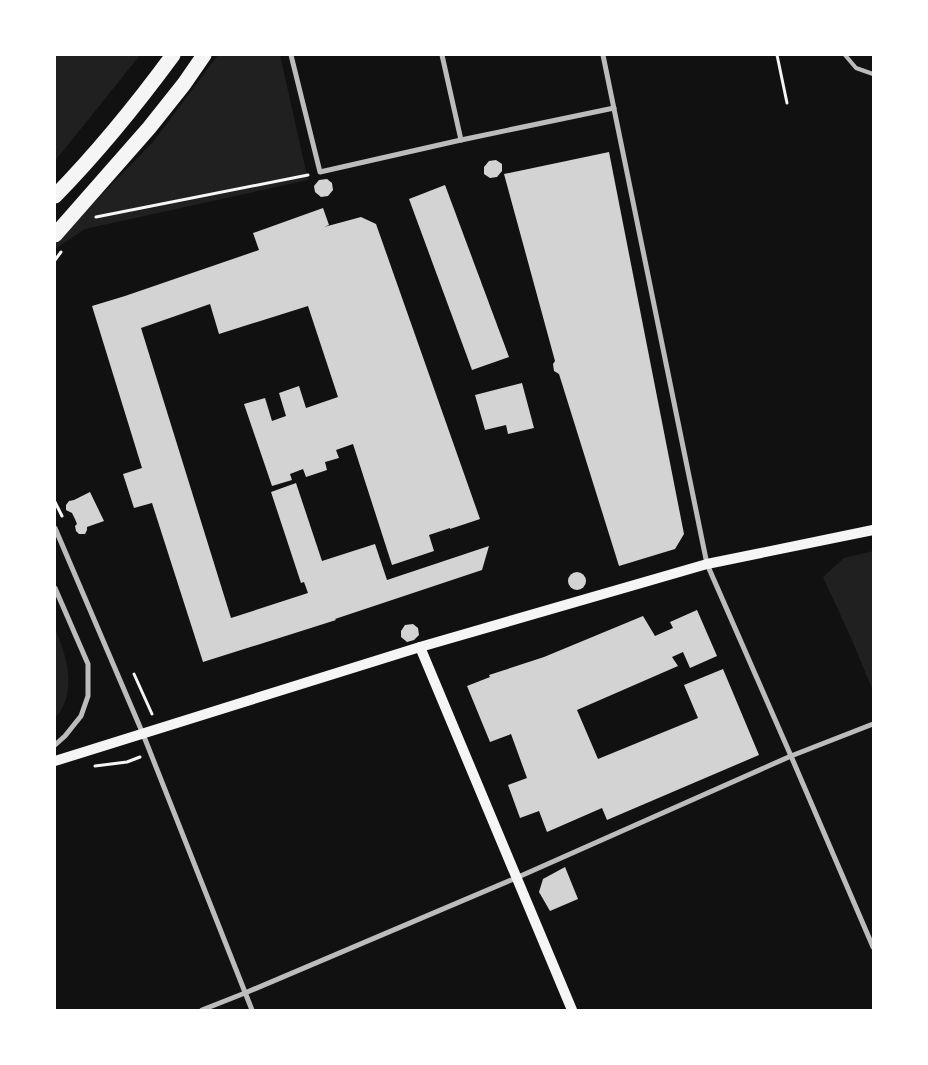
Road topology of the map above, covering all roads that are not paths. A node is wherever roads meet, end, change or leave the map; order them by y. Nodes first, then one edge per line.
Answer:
1 (173, 55) edge
2 (204, 55) edge
3 (291, 55) edge
4 (442, 55) edge
5 (602, 55) edge
6 (846, 55) edge
7 (873, 74) edge
8 (614, 108) junction
9 (461, 140) junction
10 (55, 196) edge
11 (55, 235) edge
12 (55, 528) edge
13 (873, 530) edge
14 (707, 564) junction
15 (55, 588) edge
16 (420, 647) junction
17 (873, 724) edge
18 (143, 734) junction
19 (55, 746) edge
20 (792, 756) junction
21 (55, 761) edge
22 (516, 878) junction
23 (873, 947) edge
24 (245, 993) junction
25 (202, 1010) edge
26 (252, 1010) edge
27 (572, 1010) edge

1 - 10 highway
2 - 11 highway
3 - 9 street
4 - 9 street
5 - 8 street
6 - 7 lane
8 - 9 street
8 - 14 street
12 - 18 street
13 - 14 main road
14 - 16 main road
14 - 20 street
15 - 19 street
16 - 18 main road
16 - 22 main road
17 - 20 street
18 - 21 main road
18 - 24 street
20 - 22 street
20 - 23 street
22 - 24 street
22 - 27 main road
24 - 25 street
24 - 26 street

